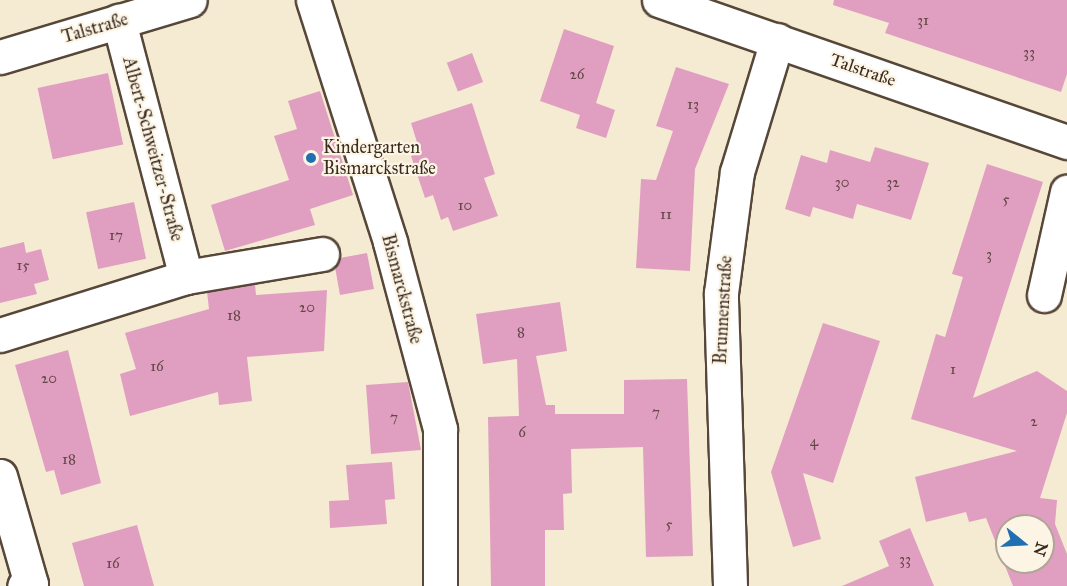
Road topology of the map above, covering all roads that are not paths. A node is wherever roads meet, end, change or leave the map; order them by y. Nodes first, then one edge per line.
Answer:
1 (190, 0) edge
2 (313, 0) edge
3 (659, 0) edge
4 (119, 21) junction
5 (777, 40) junction
6 (0, 57) edge
7 (1067, 142) edge
8 (1067, 192) edge
9 (322, 254) dead end
10 (186, 278) junction
11 (1044, 295) dead end
12 (0, 335) edge
13 (0, 476) edge
14 (24, 586) edge
15 (440, 586) edge
16 (730, 586) edge

1 - 4 street, Talstraße
2 - 15 street, Bismarckstraße
3 - 5 street, Talstraße
4 - 6 street, Talstraße
4 - 10 street, Albert-Schweitzer-Straße
5 - 7 street, Talstraße
5 - 16 street, Brunnenstraße
8 - 11 street
9 - 10 street
10 - 12 street
13 - 14 street

